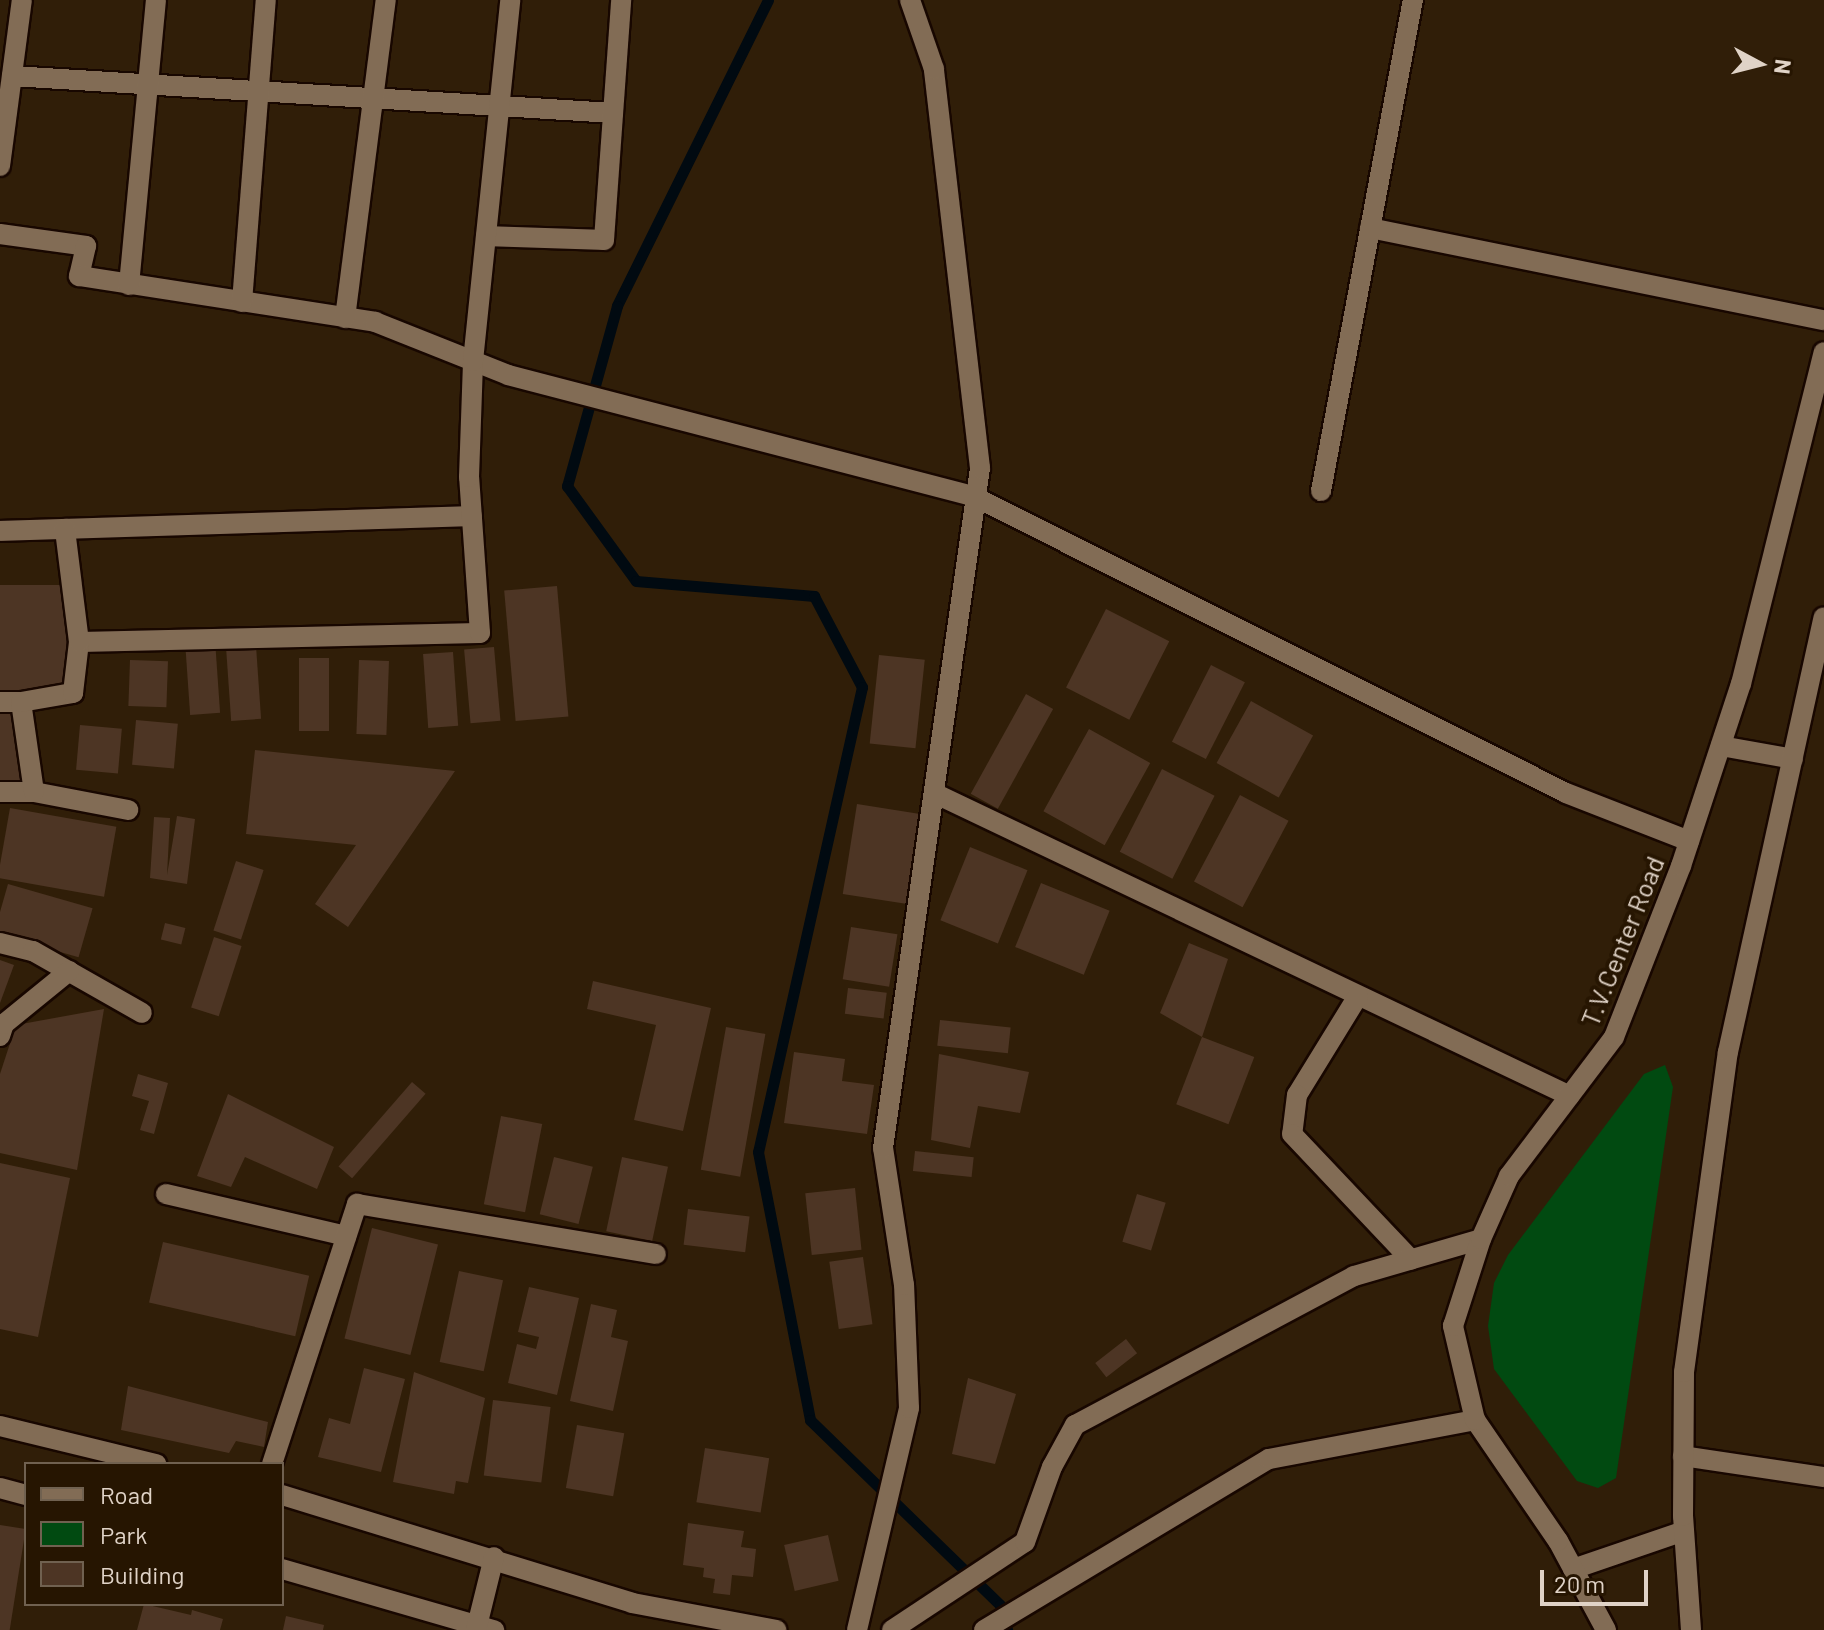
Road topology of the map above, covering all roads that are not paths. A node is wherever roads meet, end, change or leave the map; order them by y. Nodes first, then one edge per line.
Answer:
1 (22, 0) edge
2 (156, 0) edge
3 (266, 0) edge
4 (386, 0) edge
5 (510, 0) edge
6 (621, 0) edge
7 (910, 0) edge
8 (1413, 0) edge
9 (12, 76) junction
10 (148, 84) junction
11 (258, 91) junction
12 (375, 98) junction
13 (499, 106) junction
14 (613, 113) junction
15 (3, 124) edge
16 (0, 166) edge
17 (1370, 228) junction
18 (0, 234) edge
19 (486, 236) junction
20 (129, 285) junction
21 (242, 302) junction
22 (345, 318) junction
23 (1824, 320) edge
24 (1824, 352) edge
25 (473, 361) junction
26 (1321, 491) dead end
27 (975, 497) junction
28 (472, 516) junction
29 (65, 529) junction
30 (0, 531) edge
31 (1824, 617) edge
32 (79, 642) junction
33 (10, 702) edge
34 (1815, 704) edge
35 (1721, 746) junction
36 (1793, 759) junction
37 (0, 792) edge
38 (34, 792) junction
39 (934, 793) junction
40 (128, 810) dead end
41 (1689, 841) junction
42 (0, 943) edge
43 (69, 971) junction
44 (1358, 996) junction
45 (142, 1013) dead end
46 (0, 1036) edge
47 (1570, 1096) junction
48 (166, 1194) dead end
49 (346, 1236) junction
50 (1481, 1239) junction
51 (656, 1254) dead end
52 (1411, 1260) junction
53 (1475, 1420) junction
54 (0, 1426) edge
55 (1683, 1456) junction
56 (148, 1462) edge
57 (273, 1462) edge
58 (1824, 1477) edge
59 (0, 1488) edge
60 (24, 1494) edge
61 (284, 1496) edge
62 (1684, 1531) junction
63 (494, 1557) junction
64 (1573, 1569) junction
65 (284, 1570) edge
66 (482, 1629) edge
67 (776, 1630) edge
68 (857, 1630) edge
69 (892, 1630) edge
70 (984, 1630) edge
71 (1606, 1630) edge
72 (1691, 1630) edge

1 - 9 street
2 - 10 street
3 - 11 street
4 - 12 street
5 - 13 street
6 - 14 street
7 - 27 street
8 - 17 street
9 - 10 street
9 - 15 street
10 - 11 street
10 - 20 street
11 - 12 street
11 - 21 street
12 - 13 street
12 - 22 street
13 - 14 street
13 - 19 street
14 - 19 street
15 - 16 street
17 - 23 street
17 - 26 street
18 - 20 street
19 - 25 street
20 - 21 street
21 - 22 street
22 - 25 street
24 - 35 street, T.V.Center Road
25 - 27 street
25 - 28 street
27 - 39 street
27 - 41 street
28 - 29 street
28 - 32 street
29 - 30 street
29 - 32 street
31 - 34 street
32 - 33 street
33 - 38 street
34 - 36 street
35 - 36 street
35 - 41 street, T.V.Center Road
36 - 55 street
37 - 38 street
38 - 40 street
39 - 44 street
39 - 68 street
41 - 47 street, T.V.Center Road
42 - 43 street
43 - 45 street
43 - 46 street
44 - 47 street
44 - 52 street
47 - 50 street, T.V.Center Road
48 - 49 street
49 - 51 street
49 - 57 street
50 - 52 street
50 - 53 street, T.V.Center Road
52 - 69 street
53 - 64 street, T.V.Center Road
53 - 70 street
54 - 56 street
55 - 58 street
55 - 62 street
59 - 60 street
61 - 63 street
62 - 64 street
62 - 72 street
63 - 66 street
63 - 67 street
64 - 71 street, T.V.Center Road
65 - 66 street

